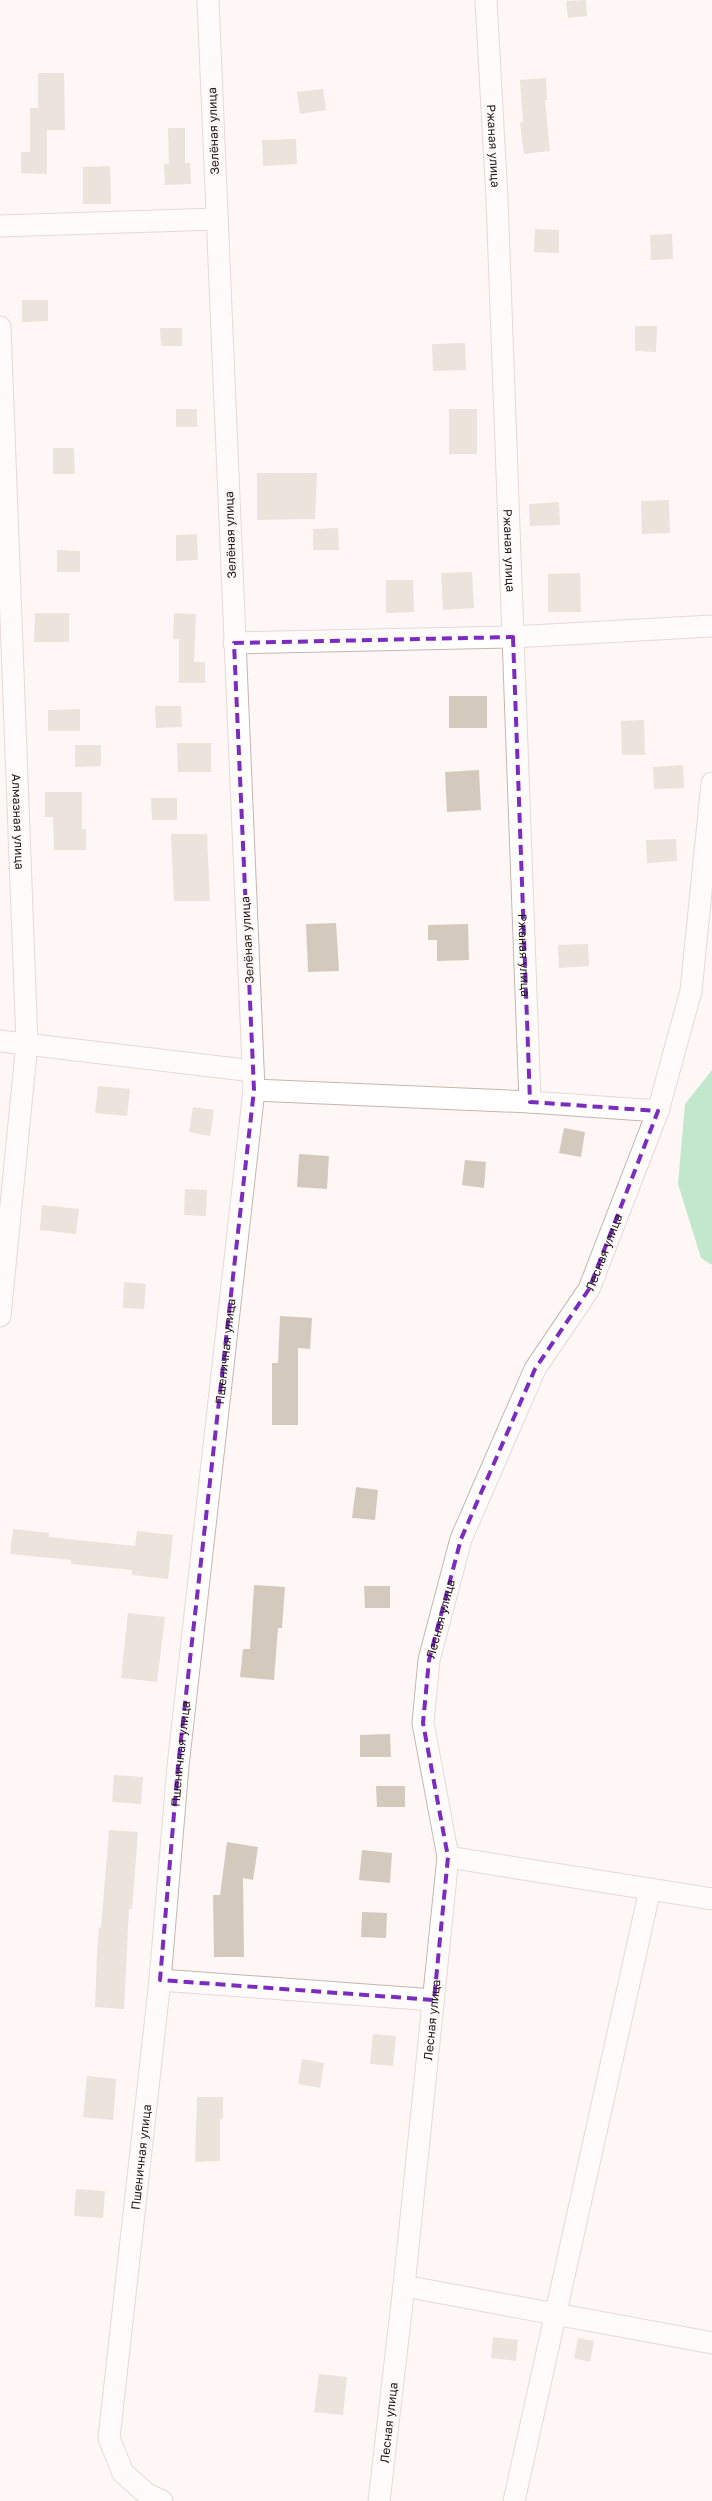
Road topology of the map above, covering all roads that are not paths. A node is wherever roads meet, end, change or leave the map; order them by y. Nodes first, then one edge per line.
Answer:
1 (208, 0) edge
2 (486, 0) edge
3 (217, 219) junction
4 (0, 226) edge
5 (0, 327) edge
6 (712, 626) edge
7 (513, 637) junction
8 (234, 643) junction
9 (712, 783) edge
10 (0, 1041) edge
11 (28, 1043) junction
12 (253, 1080) junction
13 (530, 1102) junction
14 (658, 1111) junction
15 (0, 1316) edge
16 (448, 1857) junction
17 (650, 1889) junction
18 (712, 1899) edge
19 (160, 1980) junction
20 (434, 2000) junction
21 (404, 2286) junction
22 (556, 2314) junction
23 (712, 2343) edge
24 (162, 2501) edge
25 (378, 2501) edge
26 (514, 2501) edge

1 - 3 street, Зелёная улица
2 - 7 street, Ржаная улица
3 - 4 street
3 - 8 street, Зелёная улица
5 - 11 street, Алмазная улица
6 - 7 street
7 - 8 street
7 - 13 street, Ржаная улица
8 - 12 street, Зелёная улица
9 - 14 street, Лесная улица
10 - 11 street
11 - 12 street
11 - 15 street, Алмазная улица
12 - 13 street
12 - 19 street, Пшеничная улица
13 - 14 street
14 - 16 street, Лесная улица
16 - 17 street
16 - 20 street, Лесная улица
17 - 18 street
17 - 22 street
19 - 20 street
19 - 24 street, Пшеничная улица
20 - 21 street, Лесная улица
21 - 22 street
21 - 25 street, Лесная улица
22 - 23 street
22 - 26 street

